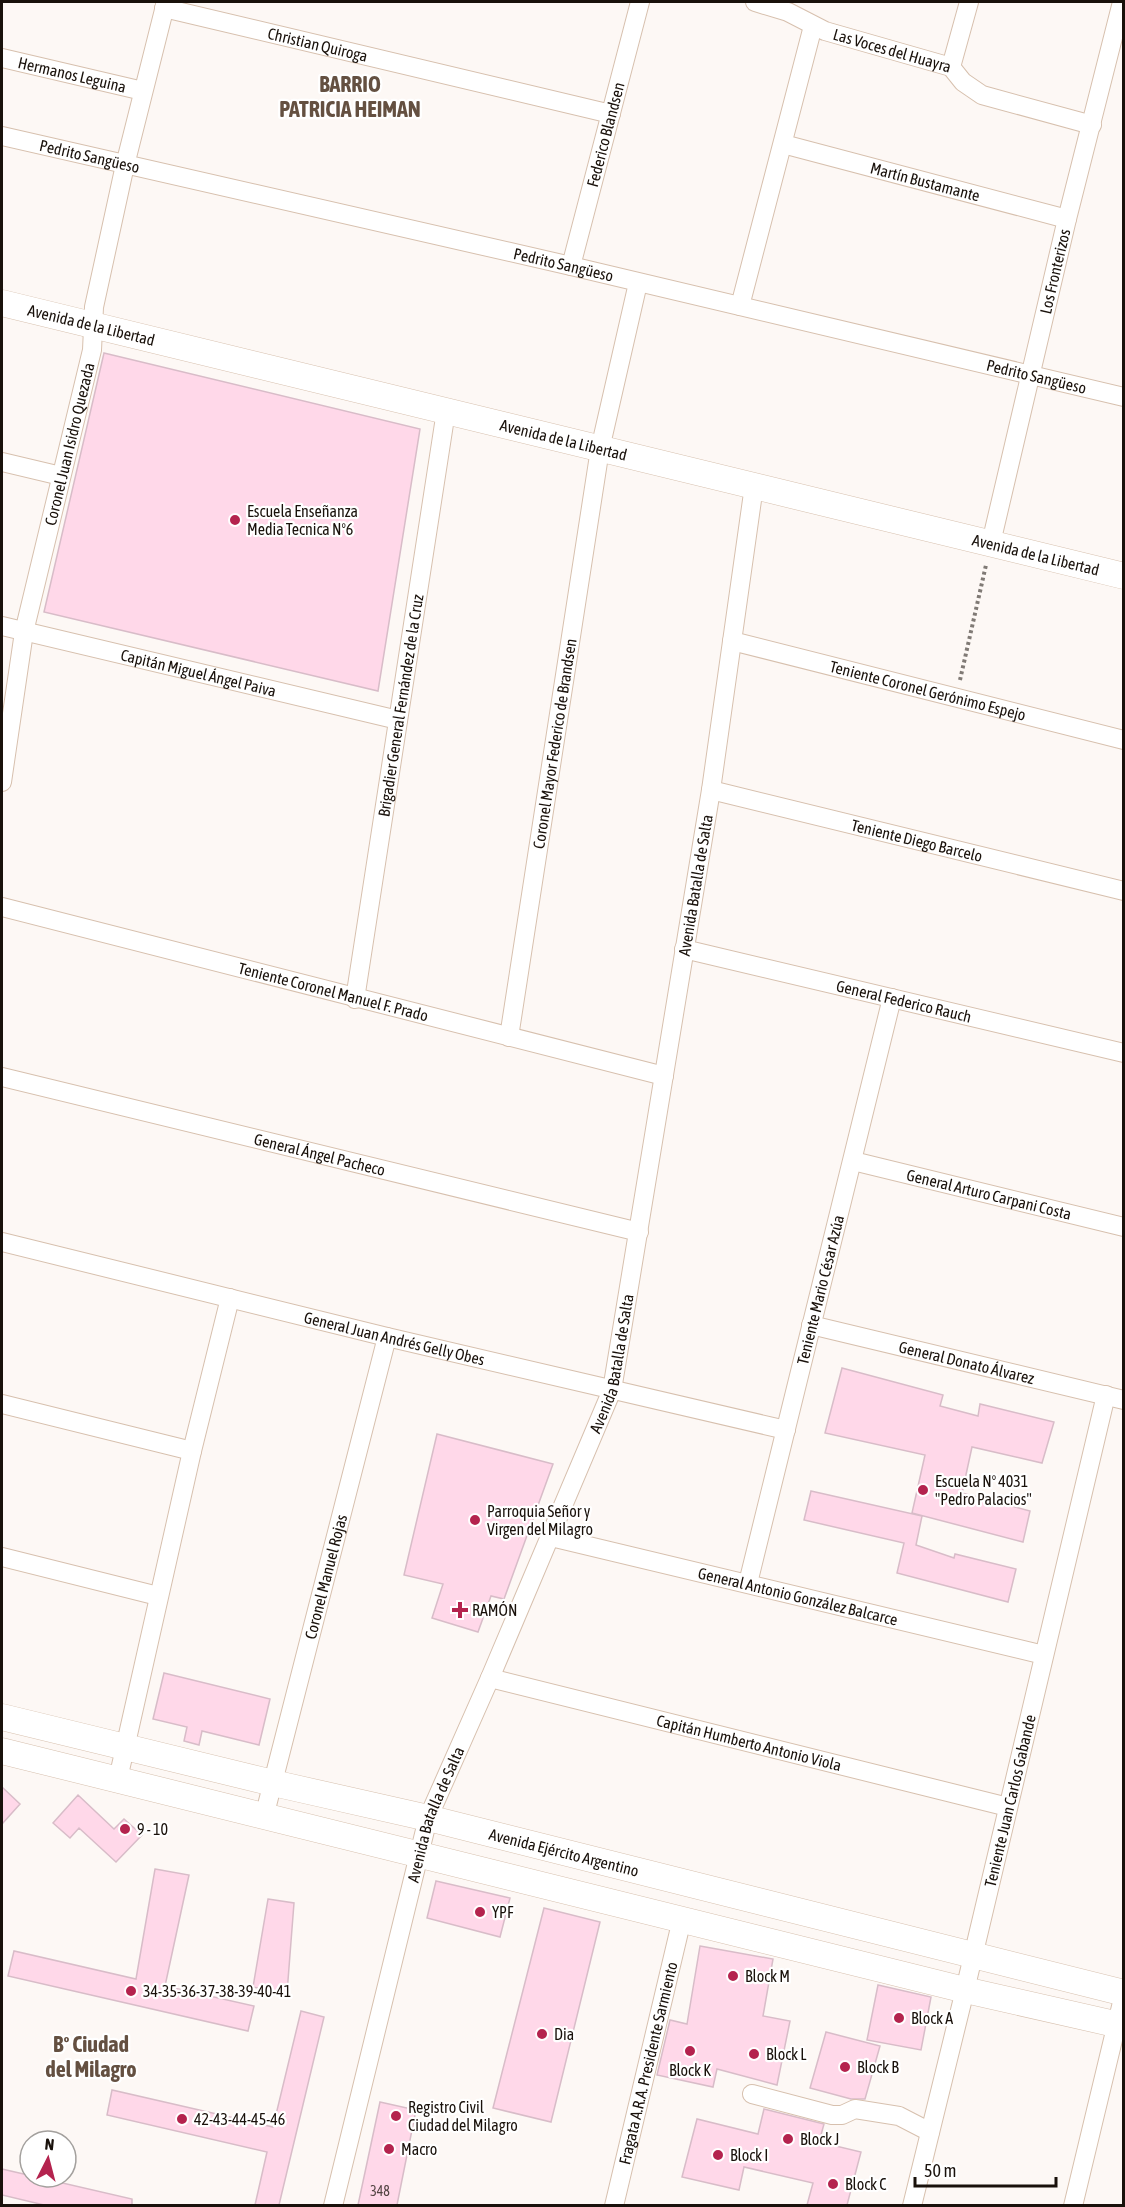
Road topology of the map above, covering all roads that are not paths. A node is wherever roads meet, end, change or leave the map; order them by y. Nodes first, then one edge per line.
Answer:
1 (640, 2) edge
2 (755, 2) edge
3 (969, 2) edge
4 (1122, 2) edge
5 (165, 5) edge
6 (813, 26) junction
7 (2, 58) edge
8 (951, 67) junction
9 (143, 91) junction
10 (611, 114) junction
11 (1092, 125) junction
12 (2, 136) edge
13 (783, 144) junction
14 (125, 165) junction
15 (1067, 219) junction
16 (571, 266) junction
17 (638, 283) junction
18 (2, 303) edge
19 (740, 306) junction
20 (94, 326) junction
21 (1030, 375) junction
22 (1124, 397) edge
23 (446, 411) junction
24 (600, 449) junction
25 (2, 462) edge
26 (61, 476) junction
27 (754, 486) junction
28 (991, 543) junction
29 (1124, 576) edge
30 (2, 626) edge
31 (24, 632) junction
32 (732, 641) junction
33 (398, 720) junction
34 (1124, 740) edge
35 (2, 782) edge
36 (711, 790) junction
37 (1124, 891) edge
38 (2, 907) edge
39 (684, 949) junction
40 (892, 998) junction
41 (355, 999) junction
42 (509, 1037) junction
43 (1124, 1053) edge
44 (664, 1076) junction
45 (2, 1077) edge
46 (853, 1161) junction
47 (1124, 1227) edge
48 (639, 1232) junction
49 (2, 1242) edge
50 (230, 1298) junction
51 (811, 1325) junction
52 (387, 1337) junction
53 (612, 1390) junction
54 (1115, 1397) edge
55 (2, 1404) edge
56 (786, 1430) junction
57 (192, 1451) junction
58 (551, 1537) junction
59 (2, 1557) edge
60 (748, 1583) junction
61 (158, 1596) junction
62 (1044, 1655) junction
63 (490, 1678) junction
64 (2, 1717) edge
65 (124, 1747) junction
66 (2, 1751) edge
67 (118, 1779) junction
68 (273, 1783) junction
69 (1008, 1807) junction
70 (264, 1817) junction
71 (428, 1818) junction
72 (418, 1852) junction
73 (682, 1919) junction
74 (974, 1954) junction
75 (965, 1990) junction
76 (1124, 1994) edge
77 (1120, 2025) edge
78 (752, 2094) dead end
79 (930, 2132) junction
80 (333, 2205) edge
81 (614, 2205) edge
82 (912, 2205) edge
83 (1073, 2205) edge

1 - 10 street, Federico Blandsen
2 - 6 street, Las Voces del Huayra
3 - 8 street
4 - 11 street, Los Fronterizos
5 - 9 street, Coronel Juan Isidro Quezada
5 - 10 street, Christian Quiroga
6 - 8 street, Las Voces del Huayra
6 - 13 street
7 - 9 street, Hermanos Leguina
8 - 11 street, Las Voces del Huayra
9 - 14 street, Coronel Juan Isidro Quezada
10 - 16 street, Federico Blandsen
11 - 15 street, Los Fronterizos
12 - 14 street, Pedrito Sangüeso
13 - 15 street, Martín Bustamante
13 - 19 street
14 - 16 street, Pedrito Sangüeso
14 - 20 street, Coronel Juan Isidro Quezada
15 - 21 street, Los Fronterizos
16 - 17 street, Pedrito Sangüeso
17 - 19 street, Pedrito Sangüeso
17 - 24 street
18 - 20 street, Avenida de la Libertad
19 - 21 street, Pedrito Sangüeso
20 - 23 street, Avenida de la Libertad
20 - 26 street, Coronel Juan Isidro Quezada
21 - 22 street, Pedrito Sangüeso
21 - 28 street, Los Fronterizos
23 - 24 street, Avenida de la Libertad
23 - 33 street, Brigadier General Fernández de la Cruz
24 - 27 street, Avenida de la Libertad
24 - 42 street, Coronel Mayor Federico de Brandsen
25 - 26 street
26 - 31 street, Coronel Juan Isidro Quezada
27 - 28 street, Avenida de la Libertad
27 - 32 street, Avenida Batalla de Salta
28 - 29 street, Avenida de la Libertad
30 - 31 street, Capitán Miguel Ángel Paiva
31 - 33 street, Capitán Miguel Ángel Paiva
31 - 35 street, Coronel Juan Isidro Quezada
32 - 34 street, Teniente Coronel Gerónimo Espejo
32 - 36 street, Avenida Batalla de Salta
33 - 41 street, Brigadier General Fernández de la Cruz
36 - 37 street, Teniente Diego Barcelo
36 - 39 street, Avenida Batalla de Salta
38 - 41 street, Teniente Coronel Manuel F. Prado
39 - 40 street, General Federico Rauch
39 - 44 street, Avenida Batalla de Salta
40 - 43 street, General Federico Rauch
40 - 46 street, Teniente Mario César Azúa
41 - 42 street, Teniente Coronel Manuel F. Prado
42 - 44 street, Teniente Coronel Manuel F. Prado
44 - 48 street, Avenida Batalla de Salta
45 - 48 street, General Ángel Pacheco
46 - 47 street, General Arturo Carpani Costa
46 - 51 street, Teniente Mario César Azúa
48 - 53 street, Avenida Batalla de Salta
49 - 50 street, General Juan Andrés Gelly Obes
50 - 52 street, General Juan Andrés Gelly Obes
50 - 57 street
51 - 54 street, General Donato Álvarez
51 - 56 street, Teniente Mario César Azúa
52 - 53 street, General Juan Andrés Gelly Obes
52 - 68 street, Coronel Manuel Rojas
53 - 56 street, General Juan Andrés Gelly Obes
53 - 58 street, Avenida Batalla de Salta
54 - 62 street, Teniente Juan Carlos Gabande
55 - 57 street
56 - 60 street, Teniente Mario César Azúa
57 - 61 street
58 - 60 street, General Antonio González Balcarce
58 - 63 street, Avenida Batalla de Salta
59 - 61 street
60 - 62 street, General Antonio González Balcarce
61 - 65 street
62 - 69 street, Teniente Juan Carlos Gabande
63 - 69 street, Capitán Humberto Antonio Viola
63 - 71 street, Avenida Batalla de Salta
64 - 65 street, Avenida Ejército Argentino
65 - 67 street
65 - 68 street, Avenida Ejército Argentino
66 - 67 street
67 - 70 street
68 - 70 street, Coronel Manuel Rojas
68 - 71 street, Avenida Ejército Argentino
69 - 74 street, Teniente Juan Carlos Gabande
70 - 72 street
71 - 72 street, Avenida Batalla de Salta
71 - 74 street, Avenida Ejército Argentino
72 - 73 street
72 - 80 street, Avenida Batalla de Salta
73 - 75 street
73 - 81 street, Fragata A.R.A. Presidente Sarmiento
74 - 75 street, Teniente Juan Carlos Gabande
74 - 76 street, Avenida Ejército Argentino
75 - 77 street
75 - 79 street, Teniente Juan Carlos Gabande
76 - 77 street
77 - 83 street
78 - 79 street
79 - 82 street, Teniente Juan Carlos Gabande

